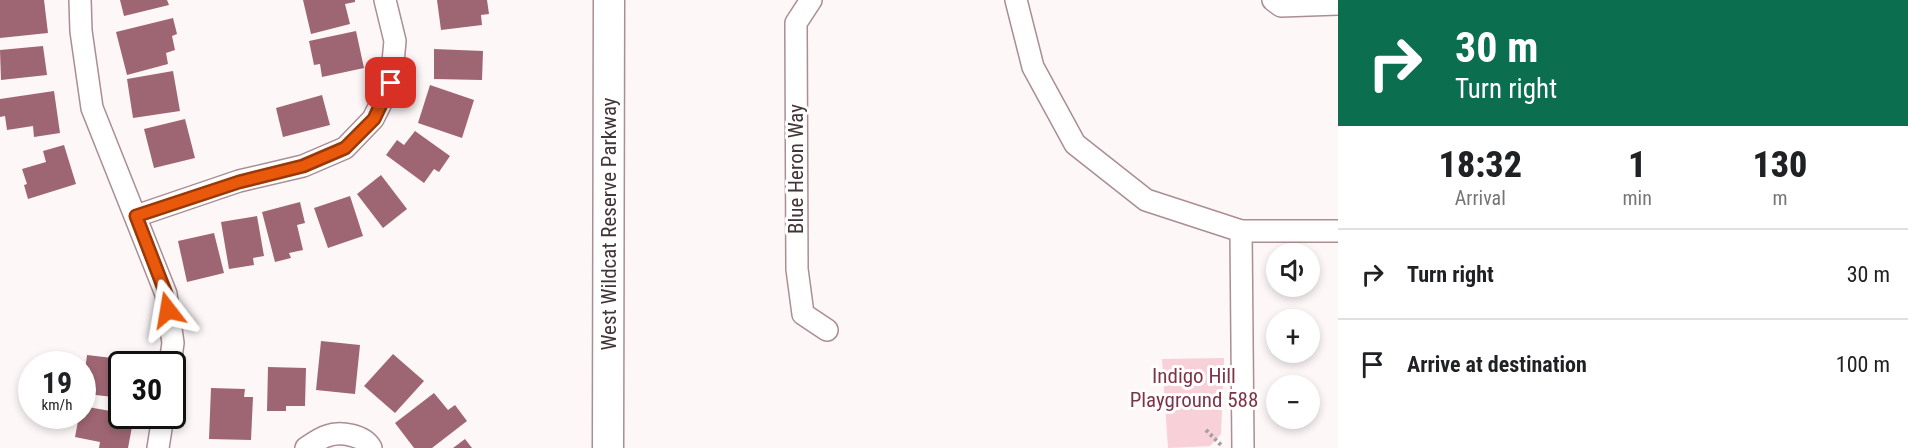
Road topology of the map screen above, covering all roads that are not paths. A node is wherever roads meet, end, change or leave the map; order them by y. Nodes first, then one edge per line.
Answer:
1 (80, 0) edge
2 (385, 0) edge
3 (609, 0) edge
4 (811, 0) edge
5 (1016, 0) edge
6 (1273, 0) edge
7 (1338, 4) edge
8 (136, 216) junction
9 (1241, 231) junction
10 (1338, 231) edge
11 (827, 330) dead end
12 (172, 351) edge
13 (161, 429) edge
14 (158, 448) edge
15 (306, 448) edge
16 (371, 448) edge
17 (608, 448) edge
18 (1243, 448) edge

1 - 8 street
2 - 8 street
3 - 17 main road, West Wildcat Reserve Parkway
4 - 11 street, Blue Heron Way
5 - 9 street
6 - 7 street
8 - 12 street
9 - 10 street
9 - 18 street
13 - 14 street
15 - 16 street

